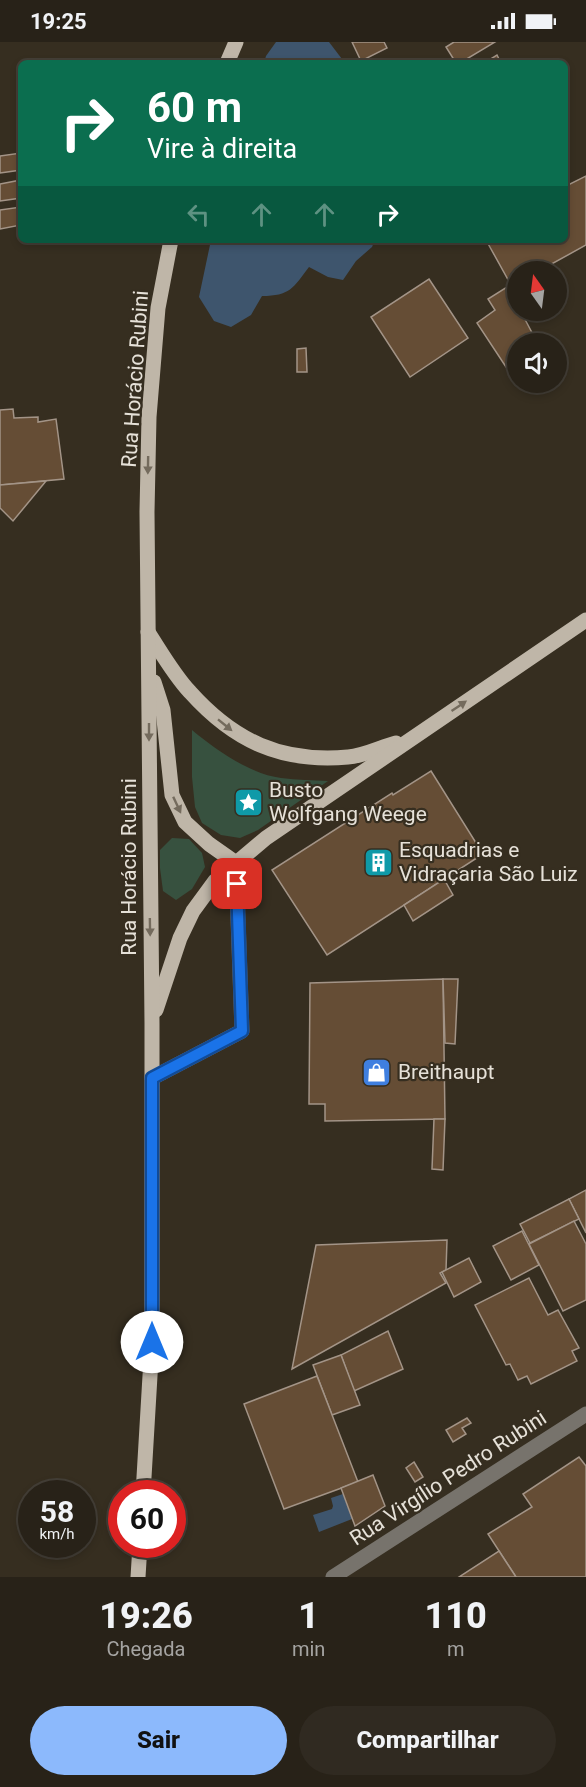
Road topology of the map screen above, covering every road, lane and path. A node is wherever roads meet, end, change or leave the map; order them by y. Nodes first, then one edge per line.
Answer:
1 (224, 42) edge
2 (236, 42) edge
3 (223, 60) edge
4 (228, 60) edge
5 (170, 243) edge
6 (586, 620) edge
7 (148, 632) junction
8 (149, 666) junction
9 (411, 738) junction
10 (236, 862) junction
11 (152, 1024) junction
12 (152, 1078) junction
13 (586, 1414) edge
14 (144, 1480) edge
15 (139, 1558) edge
16 (138, 1577) edge
17 (333, 1577) edge

1 - 3 main road
2 - 4 main road
5 -> 7 main road, Rua Horácio Rubini
9 -> 6 main road
7 - 8 main road, Rua Horácio Rubini
7 -> 9 main road
8 -> 10 main road
8 -> 11 main road, Rua Horácio Rubini
9 - 10 main road
10 - 11 main road
10 - 12 street
11 - 12 main road, Rua Horácio Rubini
12 - 14 main road, Rua Horácio Rubini
13 - 17 street, Rua Virgílio Pedro Rubini
15 - 16 main road

